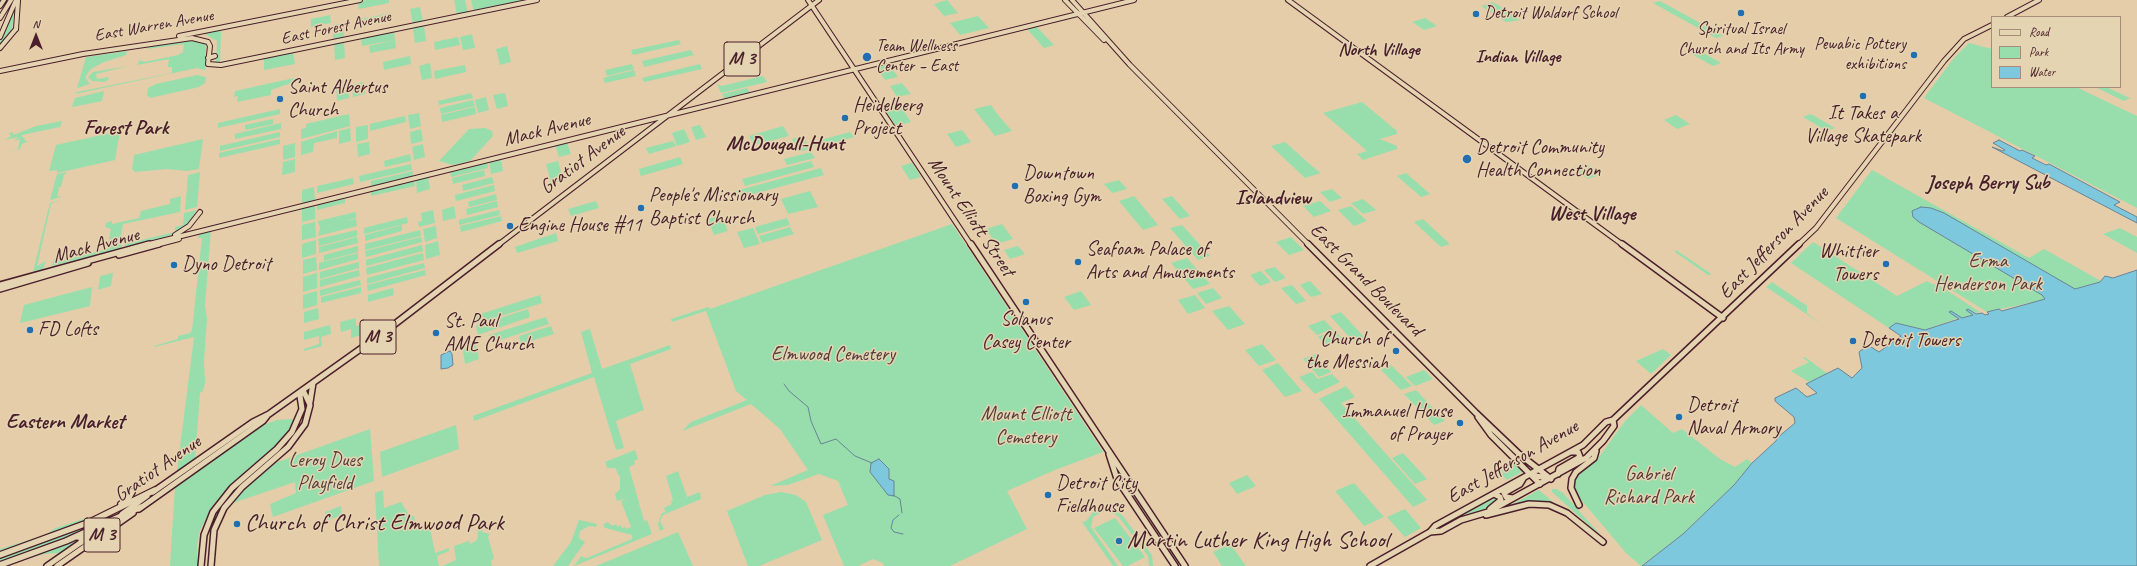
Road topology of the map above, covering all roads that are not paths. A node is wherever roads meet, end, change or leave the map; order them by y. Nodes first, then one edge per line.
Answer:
1 (4, 0) edge
2 (11, 0) edge
3 (17, 0) edge
4 (360, 0) edge
5 (537, 0) edge
6 (808, 0) edge
7 (819, 0) edge
8 (1065, 0) edge
9 (1072, 0) edge
10 (1134, 0) edge
11 (1288, 0) edge
12 (2038, 0) edge
13 (812, 5) junction
14 (0, 6) edge
15 (1084, 12) junction
16 (1079, 14) junction
17 (2009, 16) edge
18 (0, 18) edge
19 (1991, 26) edge
20 (16, 29) joint
21 (0, 37) edge
22 (170, 39) junction
23 (126, 46) junction
24 (0, 48) edge
25 (1114, 49) junction
26 (104, 52) junction
27 (215, 56) dead end
28 (52, 58) junction
29 (208, 58) junction
30 (39, 63) junction
31 (0, 69) edge
32 (854, 69) junction
33 (668, 116) junction
34 (200, 212) dead end
35 (200, 231) junction
36 (160, 241) junction
37 (148, 244) junction
38 (129, 252) junction
39 (37, 275) junction
40 (9, 284) junction
41 (0, 285) edge
42 (0, 289) edge
43 (1723, 318) junction
44 (313, 382) junction
45 (303, 390) junction
46 (310, 402) junction
47 (1476, 413) junction
48 (1613, 420) junction
49 (1498, 433) junction
50 (288, 437) junction
51 (1494, 437) junction
52 (296, 438) junction
53 (1597, 450) junction
54 (1109, 452) junction
55 (1570, 452) junction
56 (1527, 459) junction
57 (1519, 463) junction
58 (1539, 469) junction
59 (1124, 474) junction
60 (1558, 474) junction
61 (182, 475) junction
62 (1530, 475) junction
63 (1116, 476) junction
64 (1523, 478) junction
65 (1551, 479) junction
66 (1540, 484) junction
67 (156, 490) junction
68 (132, 492) dead end
69 (1135, 492) junction
70 (1494, 494) junction
71 (1127, 495) junction
72 (1517, 497) junction
73 (1579, 505) dead end
74 (141, 507) junction
75 (1488, 512) junction
76 (219, 517) junction
77 (210, 518) junction
78 (1471, 518) junction
79 (113, 520) junction
80 (1430, 532) junction
81 (58, 535) junction
82 (213, 536) junction
83 (75, 537) junction
84 (203, 539) junction
85 (81, 542) junction
86 (1603, 542) dead end
87 (0, 555) edge
88 (212, 556) junction
89 (202, 563) edge
90 (0, 565) edge
91 (46, 566) edge
92 (57, 566) edge
93 (211, 566) edge
94 (1175, 566) edge
95 (1185, 566) edge
96 (1370, 566) edge

1 - 14 highway
2 - 18 highway
3 - 20 highway
3 - 21 highway
4 - 22 main road, East Warren Avenue
5 - 29 main road, East Forest Avenue
6 - 13 main road, Mount Elliott Street
7 - 13 main road, Gratiot Avenue / M 3
8 - 16 main road, East Grand Boulevard
9 - 15 main road, East Grand Boulevard
10 - 15 main road, Mack Avenue
11 - 43 main road
12 - 17 main road
13 - 32 main road, Mount Elliott Street
13 - 33 main road, Gratiot Avenue / M 3
15 - 16 main road, Mack Avenue
15 - 25 main road, East Grand Boulevard
16 - 25 main road, East Grand Boulevard
16 - 32 main road, Mack Avenue
19 - 43 main road, East Jefferson Avenue
20 - 24 main road
22 - 23 main road, East Warren Avenue
22 - 26 main road, East Warren Avenue
22 - 29 main road
23 - 26 main road
23 - 28 main road, East Warren Avenue
25 - 47 main road, East Grand Boulevard
26 - 30 main road, East Warren Avenue
27 - 29 main road
28 - 30 main road
28 - 31 main road, East Warren Avenue
30 - 31 main road, East Warren Avenue
32 - 33 main road, Mack Avenue
32 - 54 main road, Mount Elliott Street
33 - 35 main road, Mack Avenue
33 - 44 main road, Gratiot Avenue / M 3
34 - 36 main road
35 - 36 main road, Mack Avenue
35 - 38 main road, Mack Avenue
36 - 37 main road, Mack Avenue
37 - 38 main road
37 - 39 main road, Mack Avenue
38 - 39 main road, Mack Avenue
39 - 40 main road, Mack Avenue
40 - 41 main road, Mack Avenue
40 - 42 main road, Mack Avenue
43 - 48 main road, East Jefferson Avenue
44 - 45 main road, Gratiot Avenue / M 3
44 - 46 main road
45 - 46 main road
45 - 50 main road
45 - 61 main road, Gratiot Avenue / M 3
46 - 52 main road
47 - 49 main road, East Grand Boulevard
47 - 51 main road, East Grand Boulevard
48 - 53 main road, East Jefferson Avenue
48 - 55 main road, East Jefferson Avenue
49 - 51 main road
49 - 56 main road, East Grand Boulevard
50 - 52 main road
50 - 77 main road
51 - 57 main road, East Grand Boulevard
52 - 76 main road
53 - 60 main road, East Jefferson Avenue
53 - 73 main road
54 - 59 main road, Mount Elliott Street
54 - 63 main road, Mount Elliott Street
55 - 58 main road, East Jefferson Avenue
55 - 60 main road
56 - 57 main road
56 - 58 main road, East Grand Boulevard
57 - 62 main road, East Grand Boulevard
58 - 62 main road, East Jefferson Avenue
58 - 65 main road, East Grand Boulevard
59 - 63 main road
59 - 69 main road, Mount Elliott Street
60 - 65 main road, East Jefferson Avenue
61 - 67 main road, Gratiot Avenue / M 3
61 - 74 main road, Gratiot Avenue / M 3
62 - 64 main road, East Jefferson Avenue
62 - 65 main road
62 - 66 main road, East Grand Boulevard
63 - 71 main road, Mount Elliott Street
64 - 70 main road, East Jefferson Avenue
64 - 72 main road
65 - 66 main road, East Jefferson Avenue
66 - 72 main road, East Jefferson Avenue
67 - 79 main road, Gratiot Avenue / M 3
67 - 81 highway
68 - 81 highway
69 - 71 main road
69 - 95 main road, Mount Elliott Street
70 - 75 main road
70 - 80 main road, East Jefferson Avenue
71 - 94 main road, Mount Elliott Street
72 - 75 main road, East Jefferson Avenue
74 - 79 highway
74 - 92 main road, Gratiot Avenue / M 3
75 - 78 main road, East Jefferson Avenue
76 - 77 main road
76 - 82 main road
77 - 84 main road
78 - 80 main road, East Jefferson Avenue
78 - 86 main road
79 - 83 highway
79 - 85 main road, Gratiot Avenue / M 3
80 - 96 main road, East Jefferson Avenue
81 - 87 highway
82 - 84 main road
82 - 88 main road
83 - 85 highway
83 - 90 highway
84 - 89 main road
85 - 91 main road, Gratiot Avenue / M 3
88 - 89 main road
88 - 93 main road

